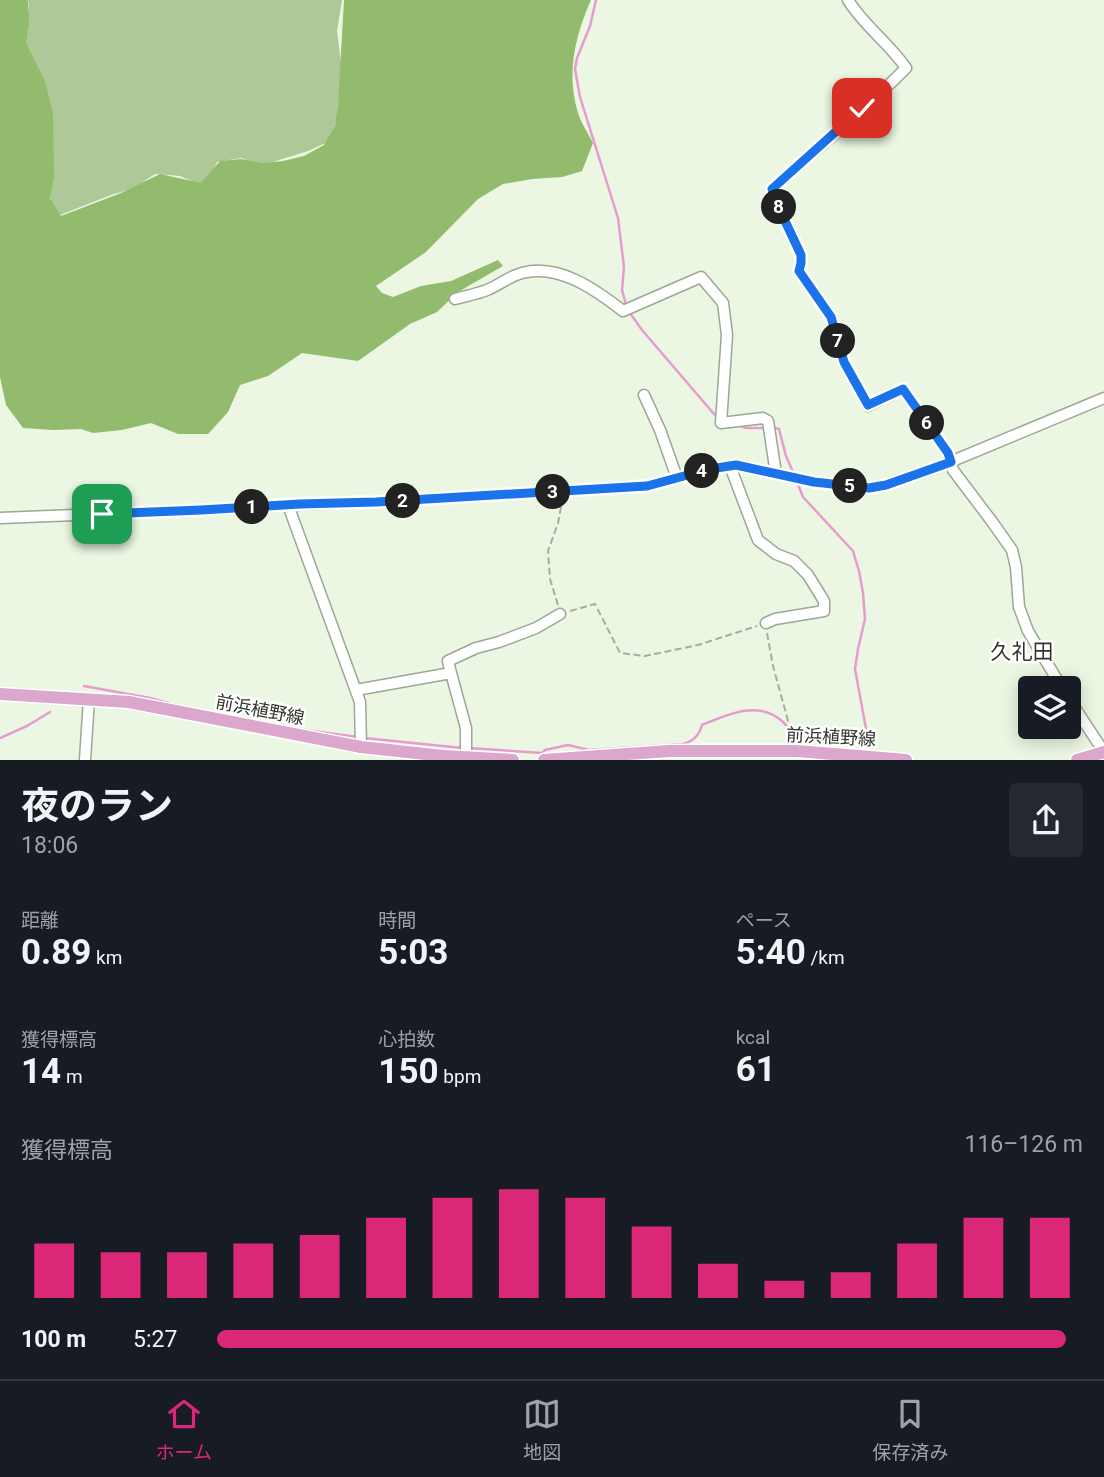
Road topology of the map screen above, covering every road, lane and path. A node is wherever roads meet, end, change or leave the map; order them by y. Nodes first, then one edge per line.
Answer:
1 (848, 0) edge
2 (455, 299) dead end
3 (644, 396) dead end
4 (1104, 398) edge
5 (951, 462) junction
6 (730, 466) junction
7 (776, 474) junction
8 (677, 478) junction
9 (565, 491) junction
10 (288, 505) junction
11 (0, 518) edge
12 (560, 614) junction
13 (766, 623) junction
14 (451, 673) junction
15 (1055, 676) edge
16 (356, 690) junction
17 (0, 694) edge
18 (89, 699) junction
19 (1081, 717) edge
20 (361, 747) junction
21 (797, 751) junction
22 (1104, 752) edge
23 (466, 757) junction
24 (85, 760) edge
25 (513, 760) edge
26 (544, 760) edge
27 (906, 760) edge
28 (1077, 760) edge

1 - 5 street
2 - 7 street
3 - 8 street
4 - 5 street
5 - 7 street
5 - 15 street
6 - 7 street
6 - 8 street
6 - 13 street
8 - 9 street
9 - 10 street
9 - 12 path
10 - 11 street
10 - 16 street
12 - 13 path
12 - 14 street
13 - 21 path
14 - 16 street
14 - 23 street
16 - 20 street
17 - 18 main road, 前浜植野線
18 - 20 main road, 前浜植野線
18 - 24 street
19 - 22 street
20 - 23 main road, 前浜植野線
21 - 26 main road, 前浜植野線
21 - 27 main road, 前浜植野線
22 - 28 main road
23 - 25 main road, 前浜植野線

